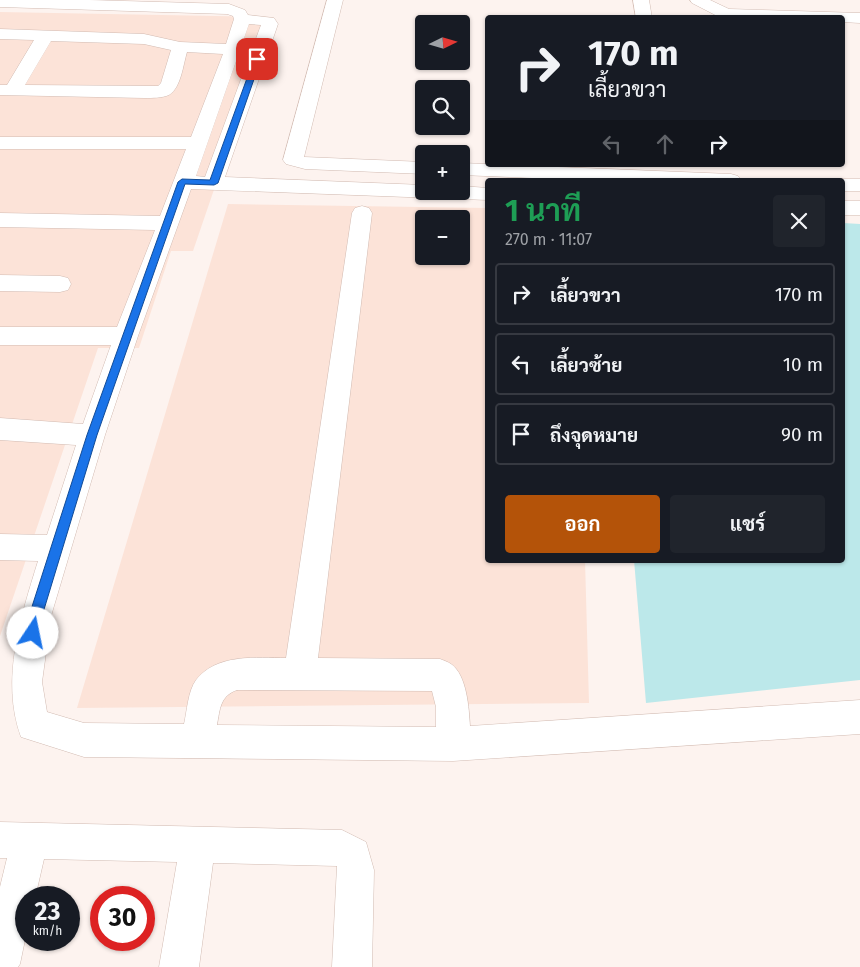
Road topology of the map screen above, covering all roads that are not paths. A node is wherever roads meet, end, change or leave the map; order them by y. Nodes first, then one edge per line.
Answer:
1 (335, 0) edge
2 (641, 0) edge
3 (698, 0) edge
4 (0, 2) edge
5 (238, 10) edge
6 (644, 15) edge
7 (721, 15) edge
8 (845, 18) edge
9 (860, 18) edge
10 (0, 34) edge
11 (45, 36) junction
12 (180, 48) junction
13 (233, 48) junction
14 (6, 90) edge
15 (0, 143) edge
16 (196, 143) junction
17 (415, 168) edge
18 (470, 169) edge
19 (671, 171) edge
20 (718, 178) edge
21 (182, 182) junction
22 (214, 183) junction
23 (845, 185) edge
24 (860, 185) edge
25 (415, 191) edge
26 (470, 193) edge
27 (485, 194) edge
28 (845, 208) edge
29 (860, 208) edge
30 (362, 213) dead end
31 (0, 220) edge
32 (167, 223) junction
33 (0, 283) edge
34 (60, 284) dead end
35 (0, 336) edge
36 (126, 336) junction
37 (0, 429) edge
38 (92, 435) junction
39 (0, 547) edge
40 (57, 548) junction
41 (300, 675) junction
42 (860, 717) edge
43 (197, 741) junction
44 (453, 744) junction
45 (15, 840) edge
46 (198, 844) junction
47 (0, 964) edge
48 (179, 967) edge
49 (352, 967) edge

1 - 17 street
2 - 6 street
3 - 7 street
4 - 5 street
5 - 13 street
5 - 22 street
8 - 9 street
10 - 11 street
11 - 12 street
11 - 14 street
12 - 13 street
12 - 14 street
13 - 16 street
15 - 16 street
16 - 21 street
18 - 19 street
19 - 20 street
21 - 22 street
21 - 32 street
22 - 25 street
23 - 24 street
26 - 27 street
28 - 29 street
30 - 41 street
31 - 32 street
32 - 36 street
33 - 34 street
35 - 36 street
36 - 38 street
37 - 38 street
38 - 40 street
39 - 40 street
40 - 43 street
41 - 43 street
41 - 44 street
42 - 44 street
43 - 44 street
45 - 46 street
45 - 47 street
46 - 48 street
46 - 49 street

